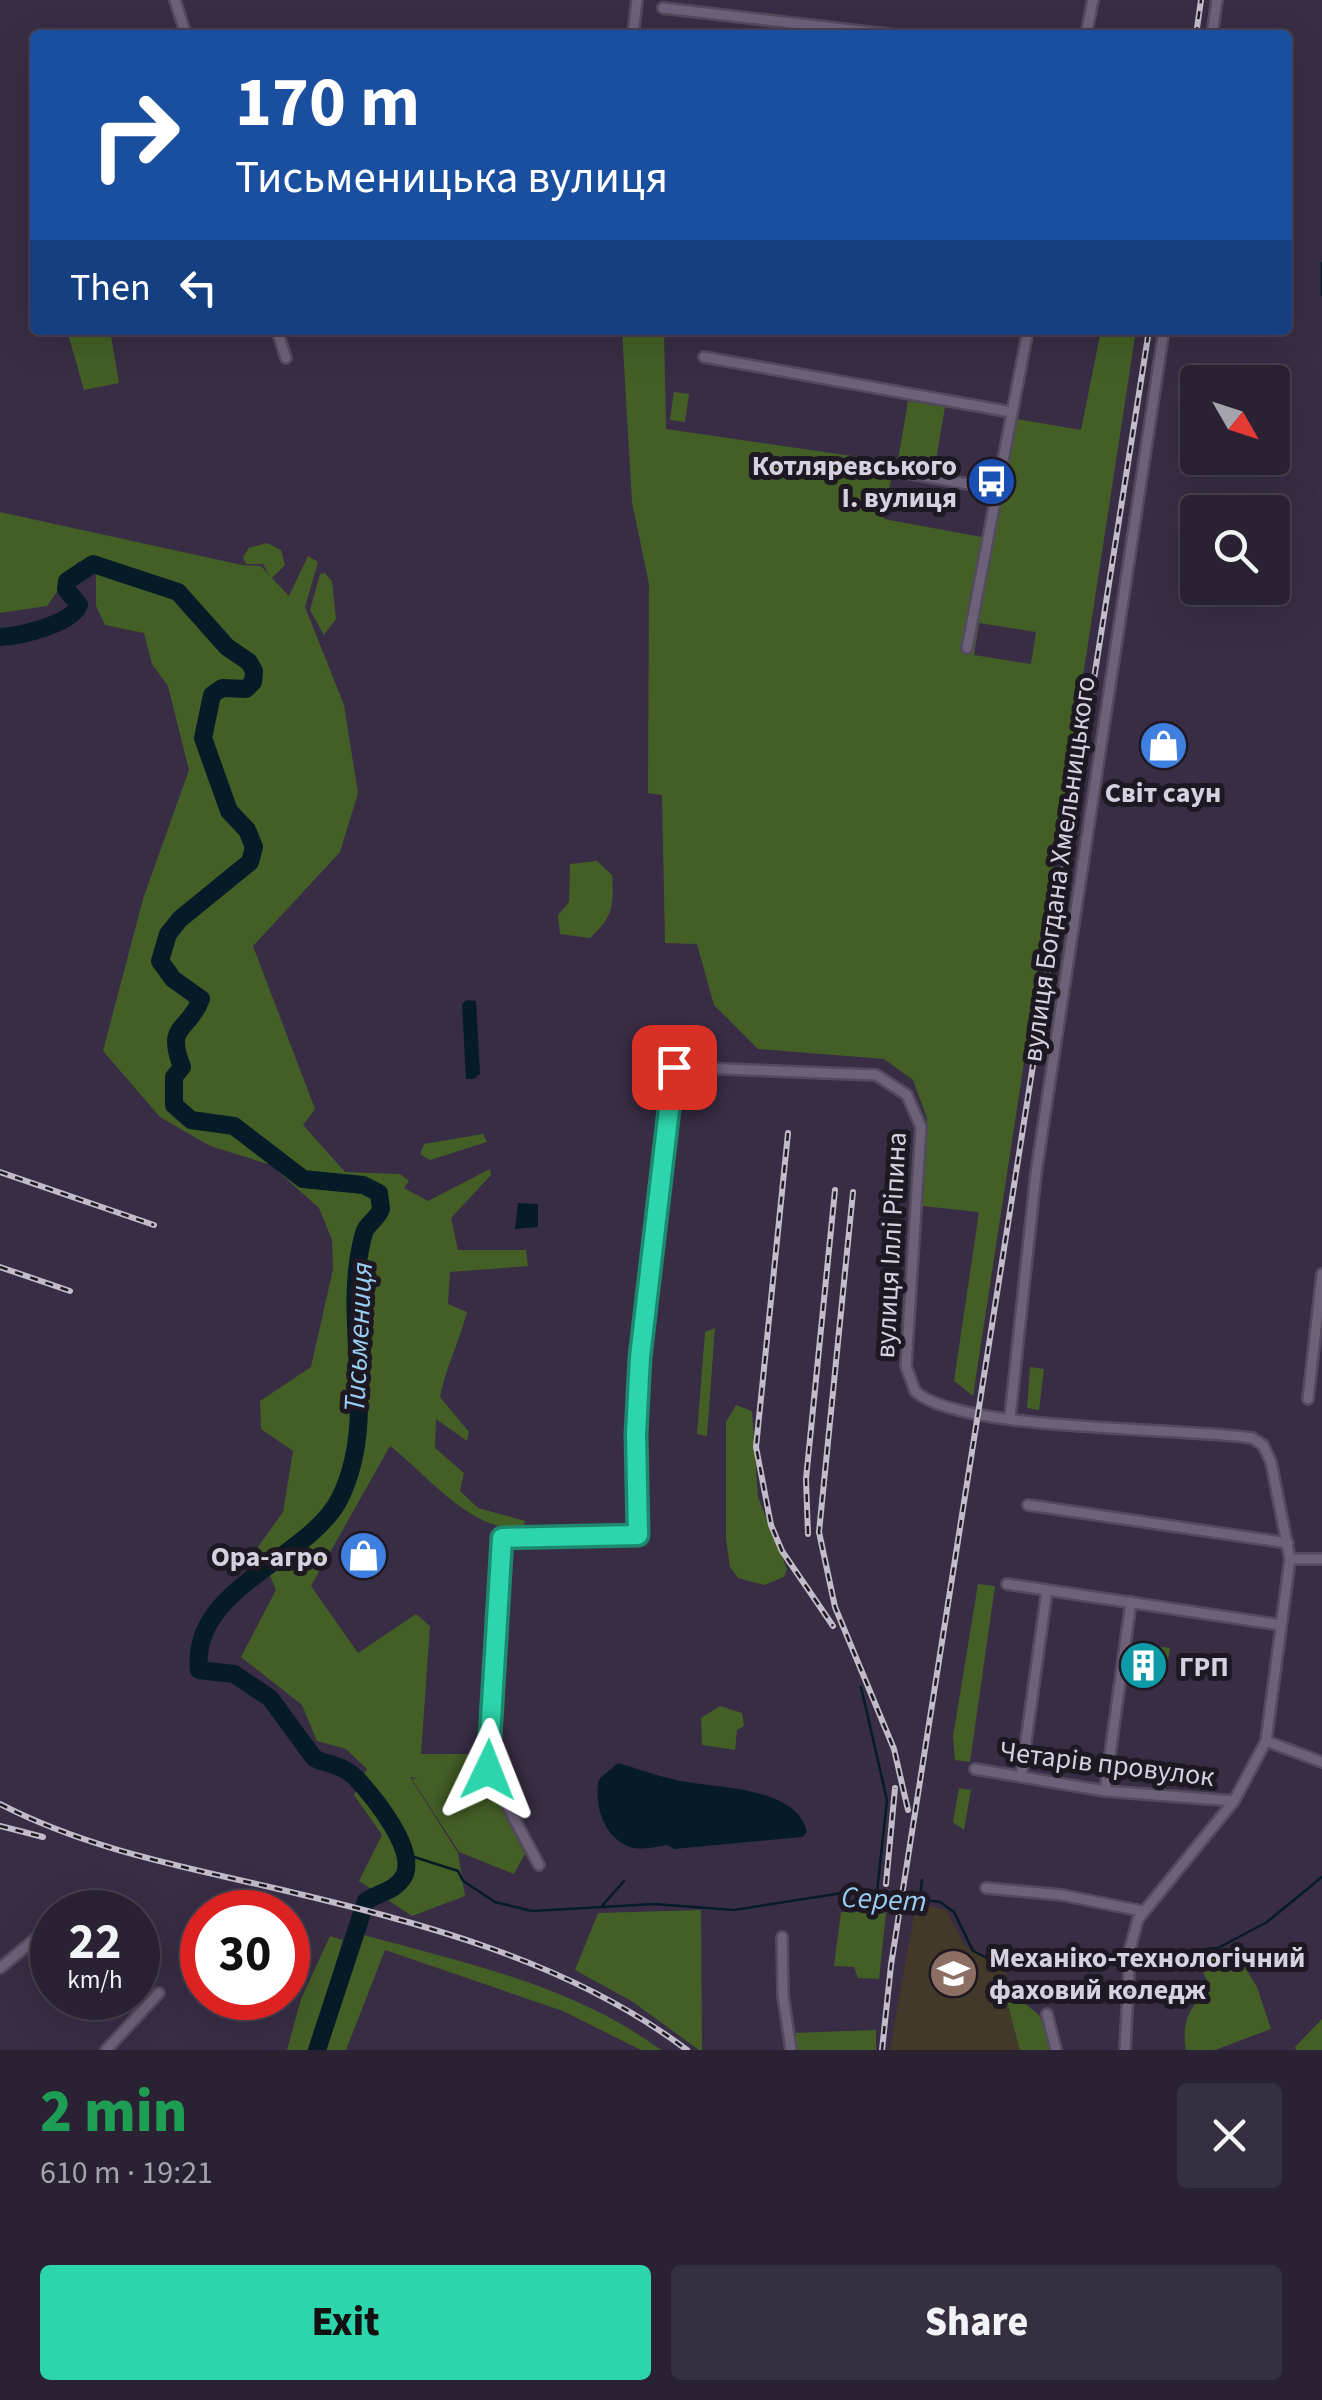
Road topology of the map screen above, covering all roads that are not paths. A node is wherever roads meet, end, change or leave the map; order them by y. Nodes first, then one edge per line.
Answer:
1 (175, 0) edge
2 (637, 0) edge
3 (1093, 0) edge
4 (1218, 0) edge
5 (663, 8) dead end
6 (184, 30) edge
7 (634, 30) edge
8 (851, 30) edge
9 (1087, 30) edge
10 (1213, 30) edge
11 (279, 335) edge
12 (1027, 335) edge
13 (1163, 335) edge
14 (704, 357) dead end
15 (286, 358) dead end
16 (1011, 412) junction
17 (890, 470) dead end
18 (996, 489) junction
19 (967, 648) dead end
20 (1322, 1274) edge
21 (1308, 1399) dead end
22 (1010, 1417) junction
23 (1028, 1504) dead end
24 (1288, 1543) junction
25 (1290, 1559) junction
26 (1322, 1559) edge
27 (1007, 1584) dead end
28 (1047, 1590) junction
29 (1131, 1602) junction
30 (1281, 1624) junction
31 (1266, 1741) junction
32 (1322, 1762) edge
33 (975, 1770) dead end
34 (1021, 1776) junction
35 (1105, 1791) junction
36 (1234, 1800) junction
37 (539, 1865) dead end
38 (986, 1888) dead end
39 (1142, 1911) junction
40 (782, 1937) dead end
41 (30, 1943) edge
42 (0, 1968) edge
43 (1047, 2014) dead end
44 (133, 2020) edge
45 (106, 2050) edge
46 (791, 2050) edge
47 (1056, 2050) edge
48 (1125, 2050) edge

1 - 6 street
2 - 7 street
3 - 9 street
4 - 10 street
5 - 8 street
11 - 15 street
12 - 16 street
13 - 22 street, вулиця Богдана Хмельницького
14 - 16 street
16 - 18 street
17 - 18 street
18 - 19 street
20 - 21 street
22 - 24 street, вулиця Іллі Ріпина
22 - 37 street, вулиця Іллі Ріпина
23 - 24 street
24 - 25 street
25 - 26 street
25 - 30 street
27 - 28 street
28 - 29 street
28 - 34 street
29 - 30 street
29 - 35 street
30 - 31 street
31 - 32 street
31 - 36 street
33 - 34 street, Четарів провулок
34 - 35 street, Четарів провулок
35 - 36 street, Четарів провулок
36 - 39 street
38 - 39 street
39 - 48 street
40 - 46 street
41 - 42 street
43 - 47 street
44 - 45 street

